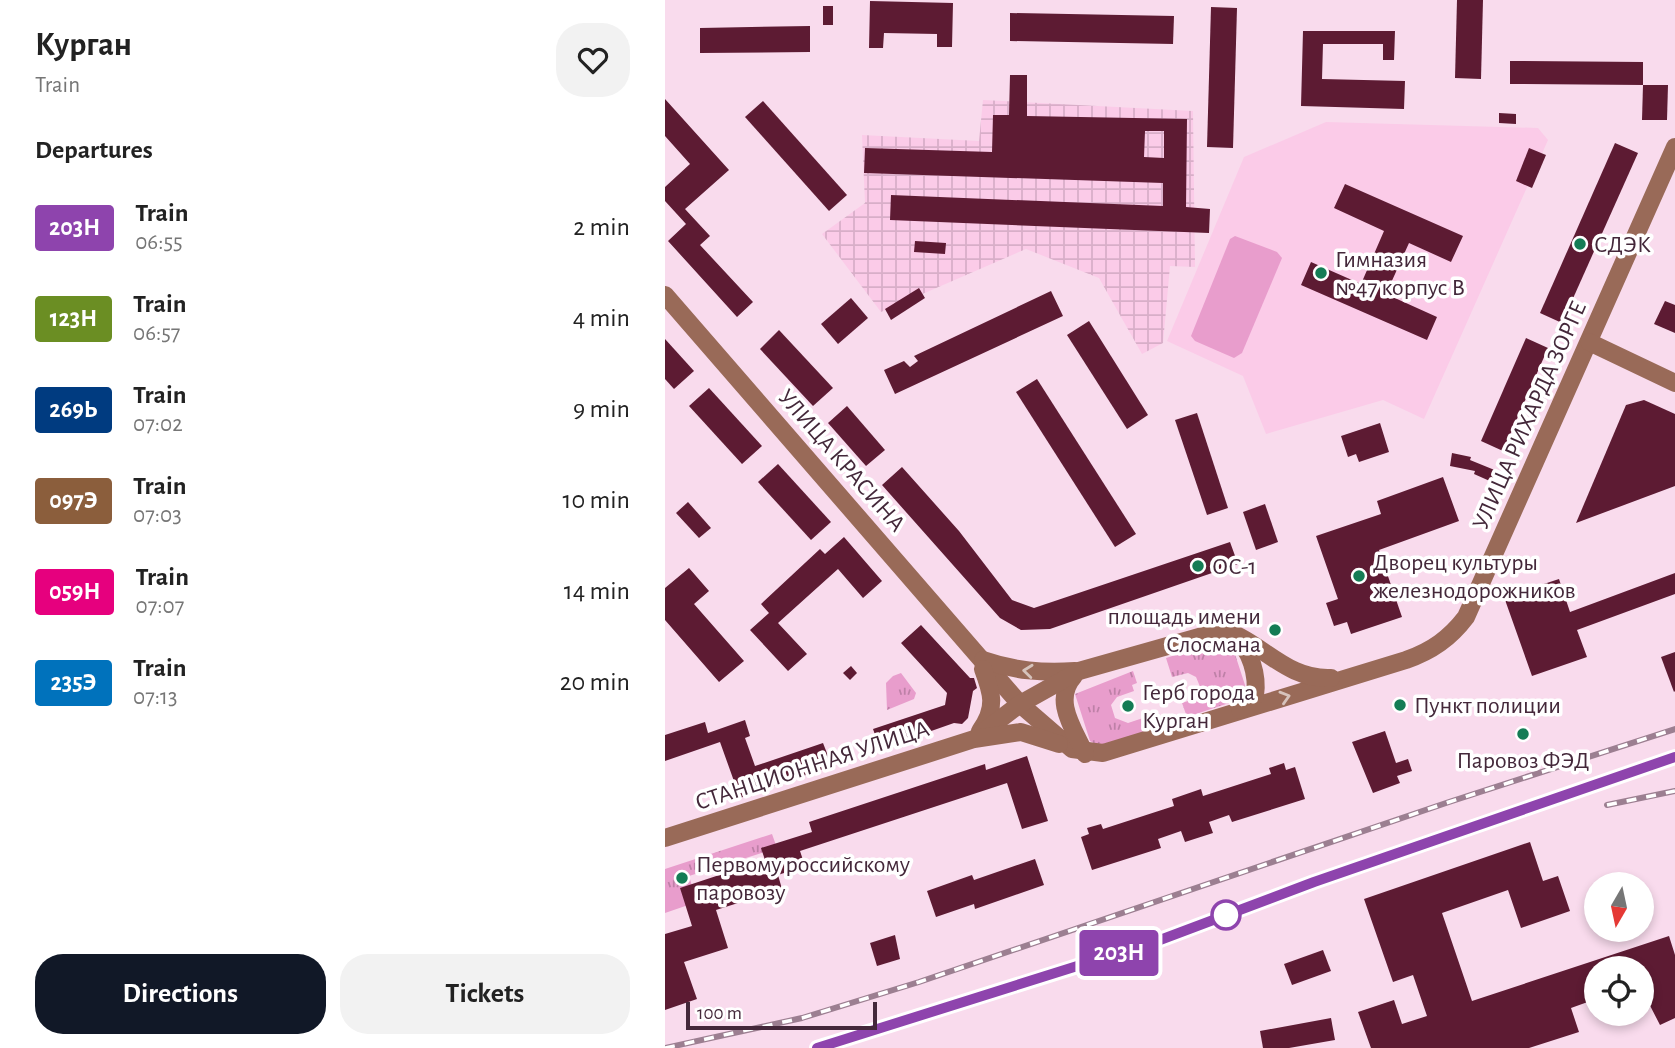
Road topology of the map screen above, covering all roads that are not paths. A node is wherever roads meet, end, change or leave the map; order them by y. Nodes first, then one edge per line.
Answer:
1 (1675, 147) edge
2 (665, 295) edge
3 (1588, 342) junction
4 (1675, 383) edge
5 (1224, 630) junction
6 (979, 658) junction
7 (1079, 671) junction
8 (1348, 678) junction
9 (1020, 705) junction
10 (1240, 710) junction
11 (974, 739) junction
12 (1087, 752) junction
13 (665, 838) edge

1 - 3 main road, УЛИЦА РИХАРДА ЗОРГЕ
2 - 6 main road, УЛИЦА КРАСИНА
3 - 4 main road
3 - 8 main road, УЛИЦА РИХАРДА ЗОРГЕ
5 - 7 main road, СТАНЦИОННАЯ УЛИЦА
5 - 8 main road
5 - 10 main road
7 -> 6 main road
6 - 9 main road, УЛИЦА КРАСИНА
6 - 11 main road
7 - 9 main road, СТАНЦИОННАЯ УЛИЦА
7 - 12 main road
10 -> 8 main road, УЛИЦА РИХАРДА ЗОРГЕ
9 - 11 main road, СТАНЦИОННАЯ УЛИЦА
9 - 12 main road
10 - 12 main road, УЛИЦА РИХАРДА ЗОРГЕ
11 - 12 main road, СТАНЦИОННАЯ УЛИЦА
11 - 13 main road, СТАНЦИОННАЯ УЛИЦА

